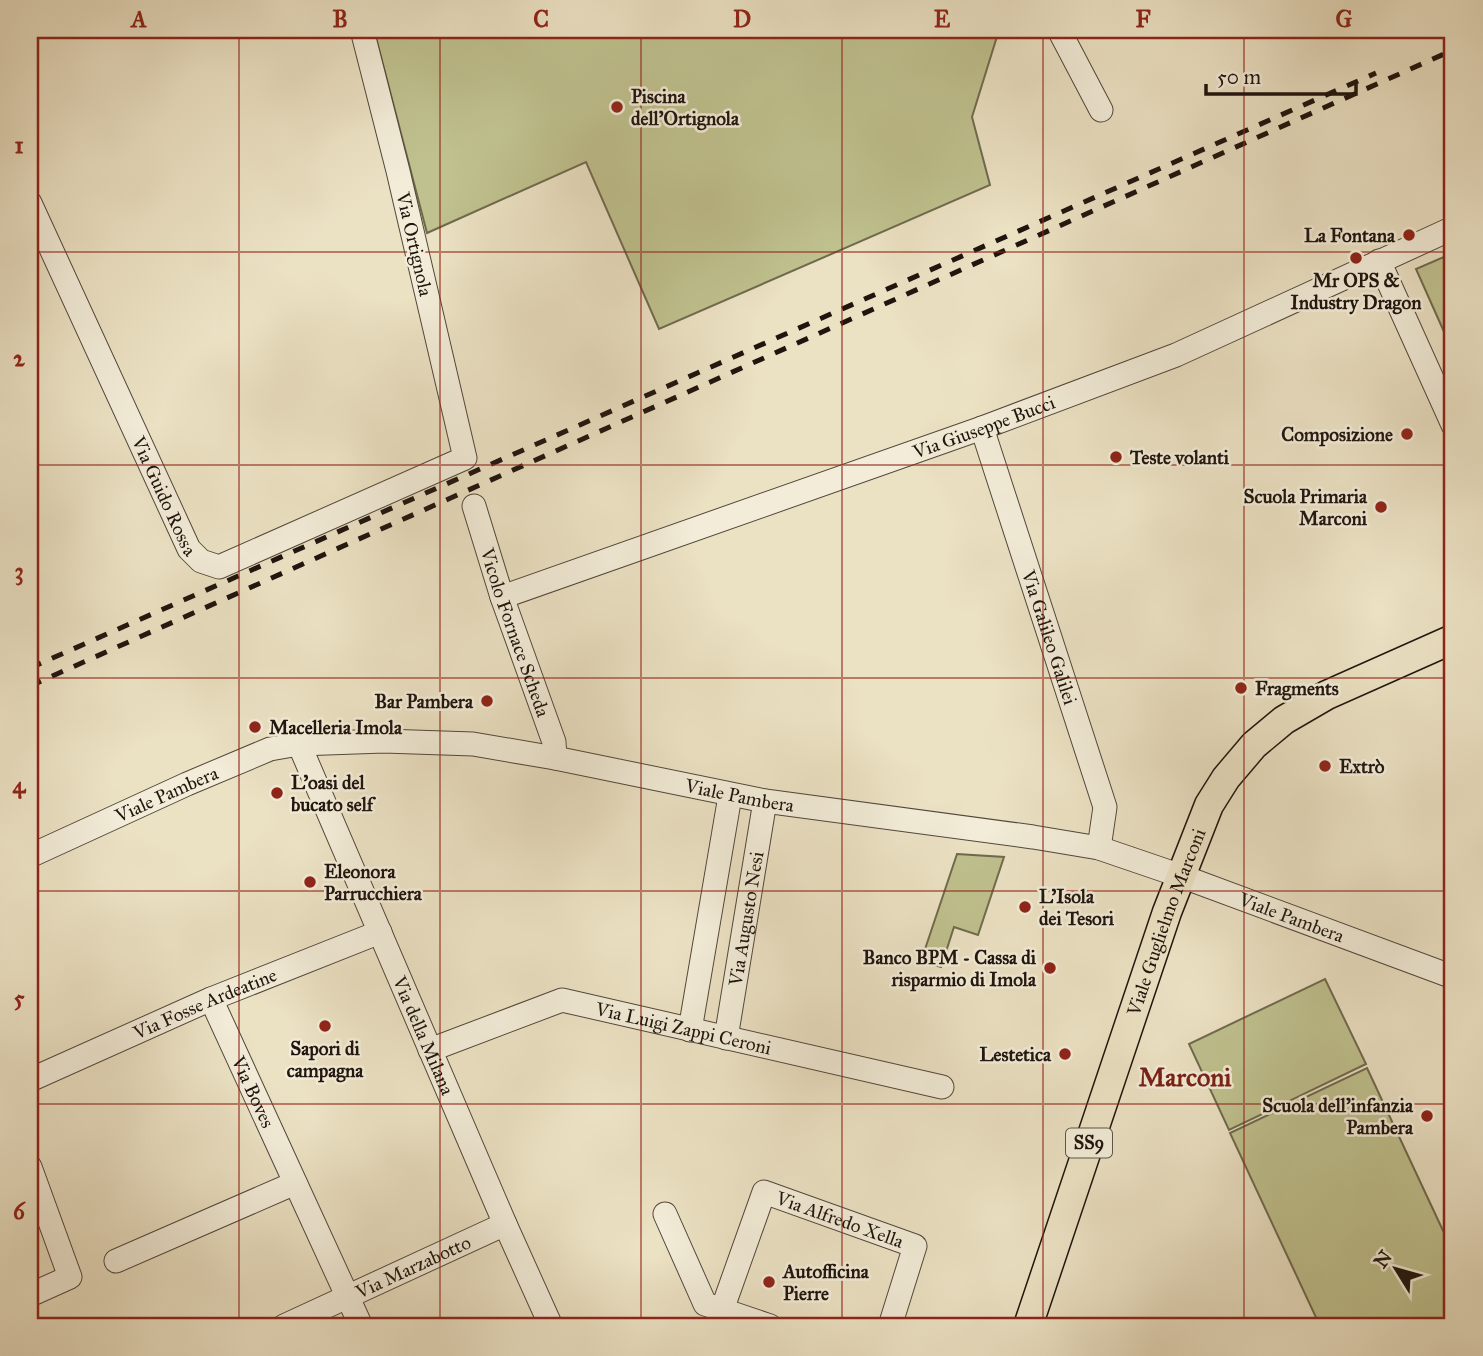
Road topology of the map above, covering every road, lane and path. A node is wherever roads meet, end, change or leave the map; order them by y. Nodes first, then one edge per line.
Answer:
1 (362, 30) edge
2 (1059, 30) edge
3 (1101, 110) dead end
4 (30, 203) edge
5 (1453, 228) edge
6 (1378, 261) junction
7 (1453, 425) edge
8 (982, 428) junction
9 (465, 458) joint
10 (474, 506) dead end
11 (502, 597) junction
12 (1453, 639) edge
13 (299, 744) junction
14 (555, 758) junction
15 (730, 796) junction
16 (765, 802) junction
17 (1099, 848) junction
18 (30, 856) edge
19 (1181, 876) junction
20 (380, 932) junction
21 (1453, 976) edge
22 (211, 999) junction
23 (690, 1030) junction
24 (726, 1038) junction
25 (430, 1050) junction
26 (30, 1080) edge
27 (942, 1087) dead end
28 (30, 1167) edge
29 (295, 1183) junction
30 (665, 1214) dead end
31 (505, 1224) junction
32 (116, 1261) dead end
33 (30, 1295) edge
34 (348, 1298) junction
35 (722, 1310) junction
36 (284, 1326) edge
37 (361, 1326) edge
38 (551, 1326) edge
39 (769, 1326) edge
40 (890, 1326) edge
41 (1028, 1326) edge

1 - 9 street, Via Ortignola
2 - 3 street
4 - 9 street, Via Guido Rossa
5 - 6 street, Via Giuseppe Bucci
6 - 7 street
6 - 8 street, Via Giuseppe Bucci
8 - 11 street, Via Giuseppe Bucci
8 - 17 street, Via Galileo Galilei
10 - 11 street, Vicolo Fornace Scheda
11 - 14 street, Vicolo Fornace Scheda
12 - 19 main road, Viale Guglielmo Marconi / SS9
13 - 14 street, Viale Pambera
13 - 18 street, Viale Pambera
13 - 20 street, Via della Milana
14 - 15 street, Viale Pambera
15 - 16 street, Viale Pambera
15 - 23 street, Via Augusto Nesi
16 - 17 street, Viale Pambera
16 - 24 street, Via Augusto Nesi
17 - 19 street, Viale Pambera
19 - 21 street, Viale Pambera
19 - 41 main road, Viale Guglielmo Marconi / SS9
20 - 22 street, Via Fosse Ardeatine
20 - 25 street, Via della Milana
22 - 26 street, Via Fosse Ardeatine
22 - 29 street, Via Boves
23 - 24 street, Via Luigi Zappi Ceroni
23 - 25 street, Via Luigi Zappi Ceroni
24 - 27 street, Via Luigi Zappi Ceroni
25 - 31 street, Via della Milana
28 - 33 street
29 - 32 street
29 - 34 street, Via Boves
30 - 35 street
31 - 34 street, Via Marzabotto
31 - 38 street, Via della Milana
34 - 36 street, Via Marzabotto
34 - 37 street, Via Boves
35 - 39 street
35 - 40 street, Via Alfredo Xella

